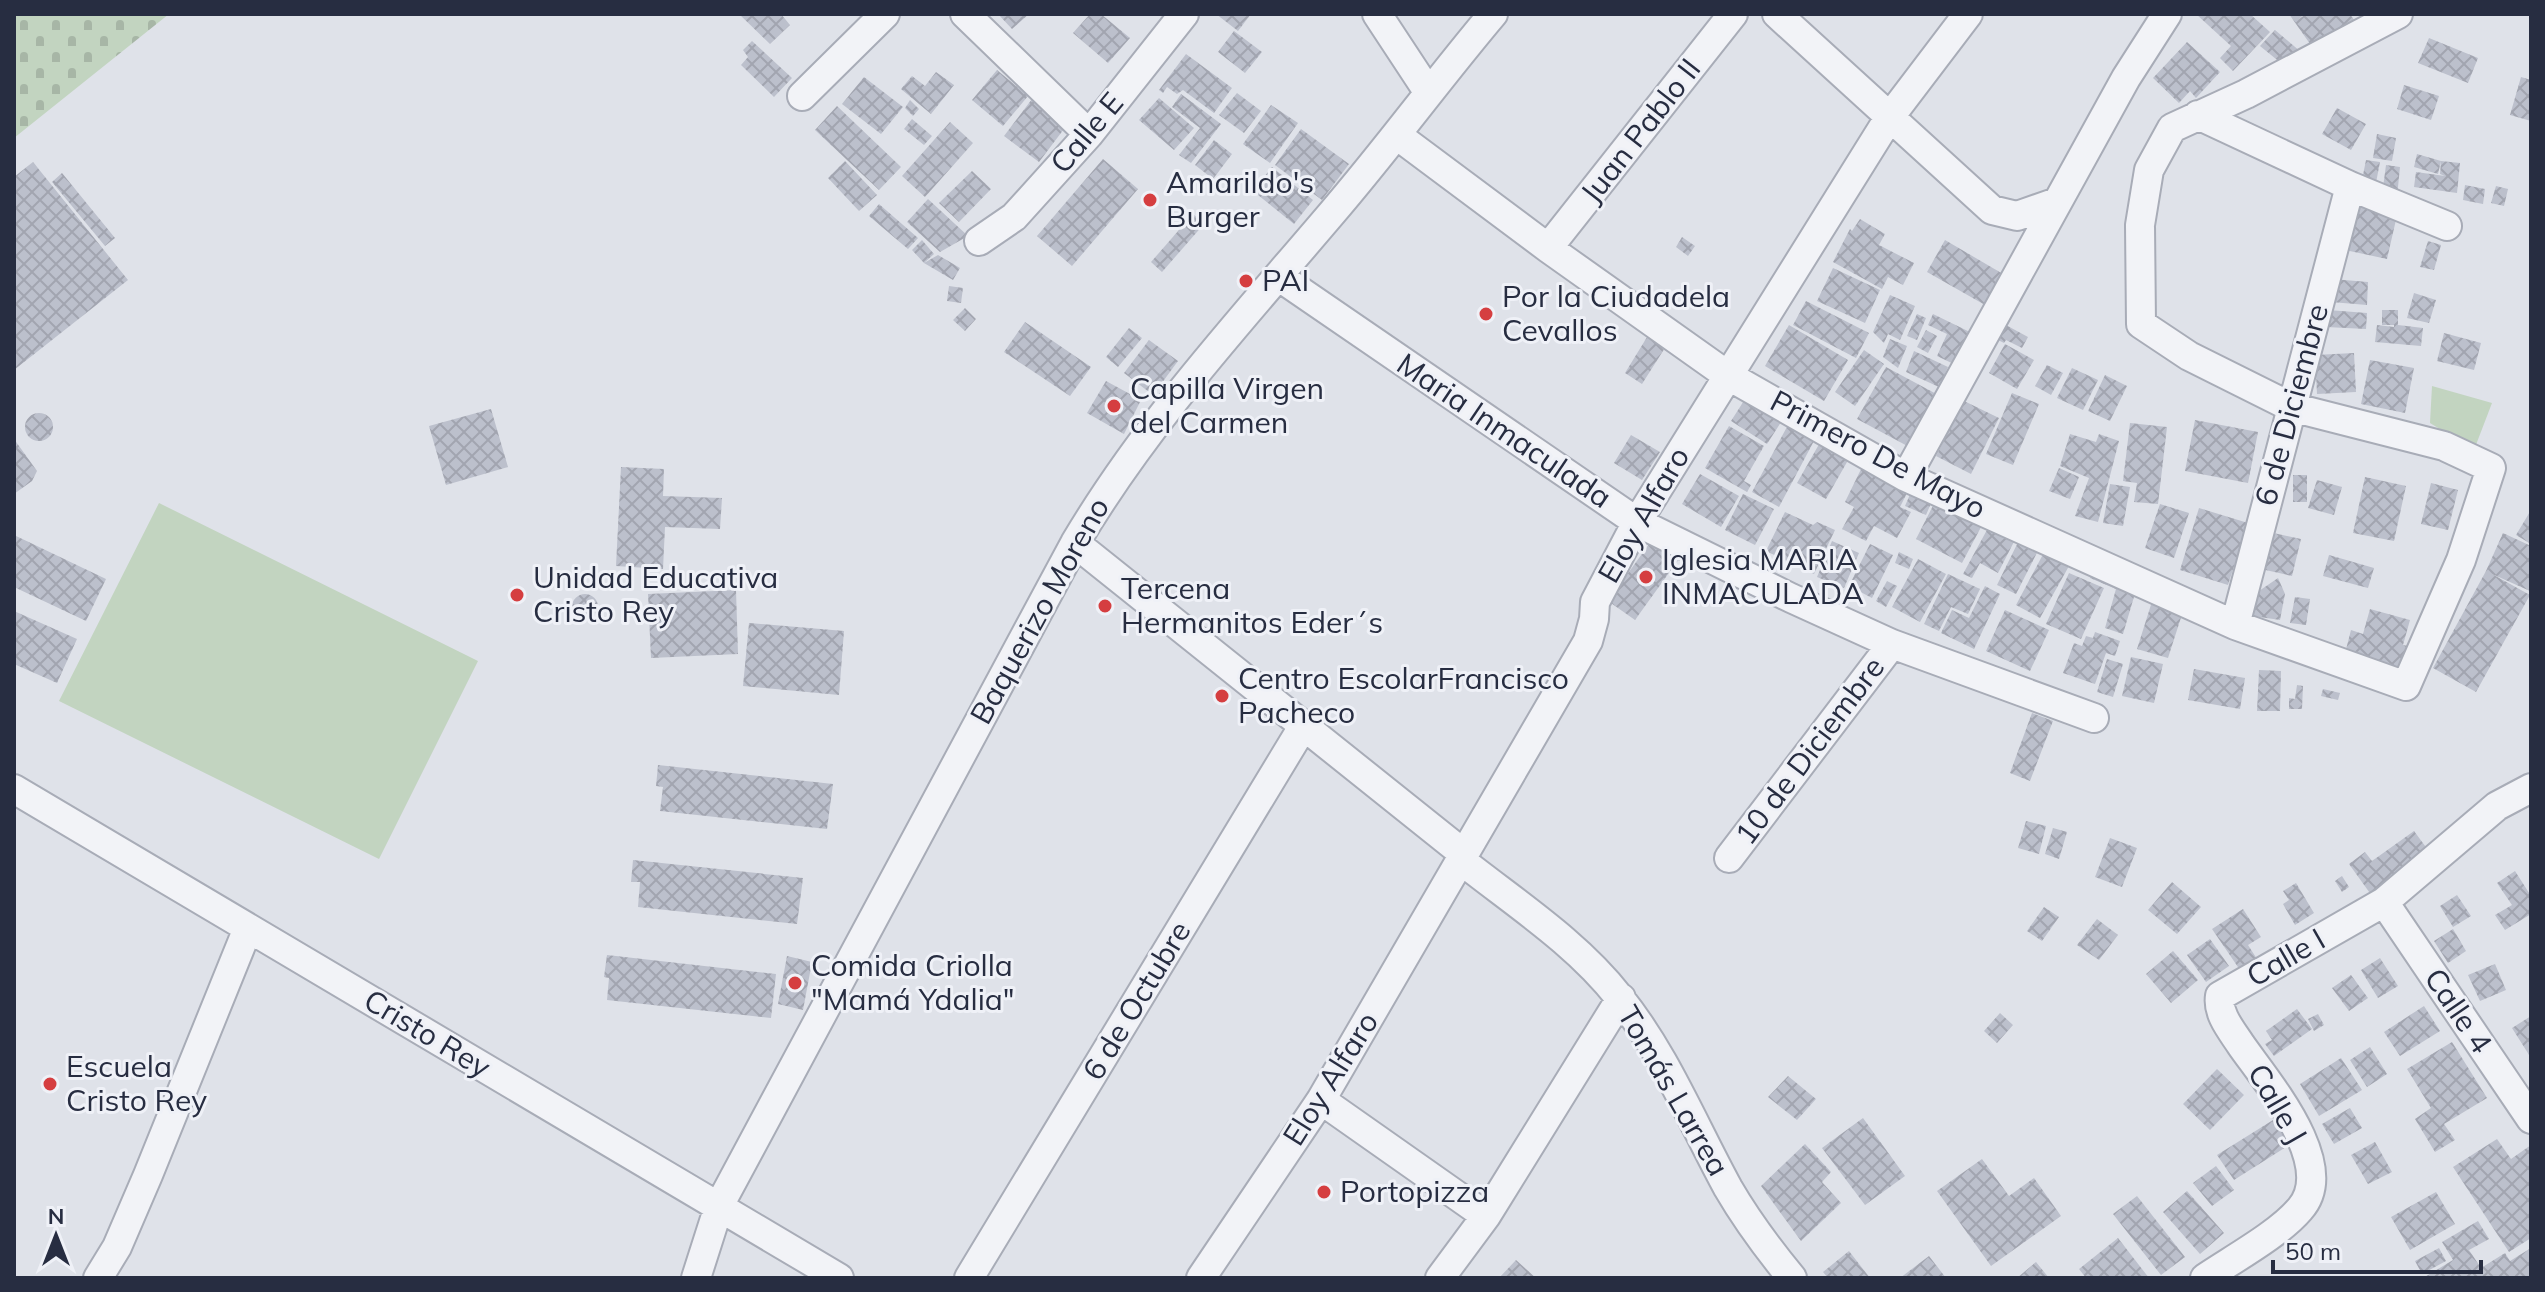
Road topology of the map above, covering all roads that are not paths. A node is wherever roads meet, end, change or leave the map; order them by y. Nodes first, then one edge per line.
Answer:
1 (885, 14) edge
2 (965, 14) edge
3 (1184, 14) edge
4 (1377, 14) edge
5 (1493, 14) edge
6 (1733, 14) edge
7 (1777, 14) edge
8 (1968, 14) edge
9 (2167, 14) edge
10 (2398, 14) edge
11 (1429, 93) junction
12 (802, 96) dead end
13 (2198, 115) junction
14 (1889, 118) junction
15 (1089, 134) junction
16 (1398, 136) junction
17 (2350, 186) junction
18 (2057, 202) junction
19 (2447, 226) dead end
20 (979, 241) dead end
21 (1548, 248) junction
22 (1278, 276) junction
23 (1727, 375) junction
24 (2291, 407) junction
25 (1906, 477) junction
26 (1637, 522) junction
27 (1075, 543) junction
28 (2235, 625) junction
29 (1892, 644) junction
30 (2094, 718) dead end
31 (1304, 725) junction
32 (2531, 788) edge
33 (14, 789) edge
34 (1463, 858) junction
35 (1729, 858) dead end
36 (2384, 902) junction
37 (248, 928) junction
38 (1621, 998) junction
39 (2230, 1029) joint
40 (1321, 1100) junction
41 (2531, 1119) edge
42 (719, 1206) junction
43 (1486, 1216) junction
44 (98, 1278) edge
45 (696, 1278) edge
46 (839, 1278) edge
47 (969, 1278) edge
48 (1201, 1278) edge
49 (1440, 1278) edge
50 (1792, 1278) edge
51 (2205, 1278) edge

1 - 12 street
2 - 15 street
3 - 15 street, Calle E
4 - 11 street
5 - 11 street, Baquerizo Moreno
6 - 21 street, Juan Pablo II
7 - 14 street
8 - 14 street, Eloy Alfaro
9 - 18 street
10 - 13 street
11 - 16 street, Baquerizo Moreno
13 - 17 street
13 - 24 street
14 - 18 street
14 - 23 street, Eloy Alfaro
15 - 20 street, Calle E
16 - 21 street, Primero De Mayo
16 - 22 street, Baquerizo Moreno
17 - 19 street
17 - 24 street, 6 de Diciembre
18 - 25 street
21 - 23 street, Primero De Mayo
22 - 26 street, Maria Inmaculada
22 - 27 street, Baquerizo Moreno
23 - 25 street, Primero De Mayo
23 - 26 street, Eloy Alfaro
24 - 28 street, 6 de Diciembre
24 - 28 street, Primero De Mayo
25 - 28 street, Primero De Mayo
26 - 29 street, Maria Inmaculada
26 - 34 street, Eloy Alfaro
27 - 31 street, Tomás Larrea
27 - 42 street, Baquerizo Moreno
29 - 30 street, Maria Inmaculada
29 - 35 street, 10 de Diciembre
31 - 34 street, Tomás Larrea
31 - 47 street, 6 de Octubre
32 - 36 street
33 - 37 street, Cristo Rey
34 - 38 street, Tomás Larrea
34 - 40 street, Eloy Alfaro
36 - 39 street, Calle I
36 - 41 street, Calle 4
37 - 42 street, Cristo Rey
37 - 44 street
38 - 43 street
38 - 50 street, Tomás Larrea
39 - 51 street, Calle J
40 - 43 street
40 - 48 street, Eloy Alfaro
42 - 45 street, Baquerizo Moreno
42 - 46 street, Cristo Rey
43 - 49 street

